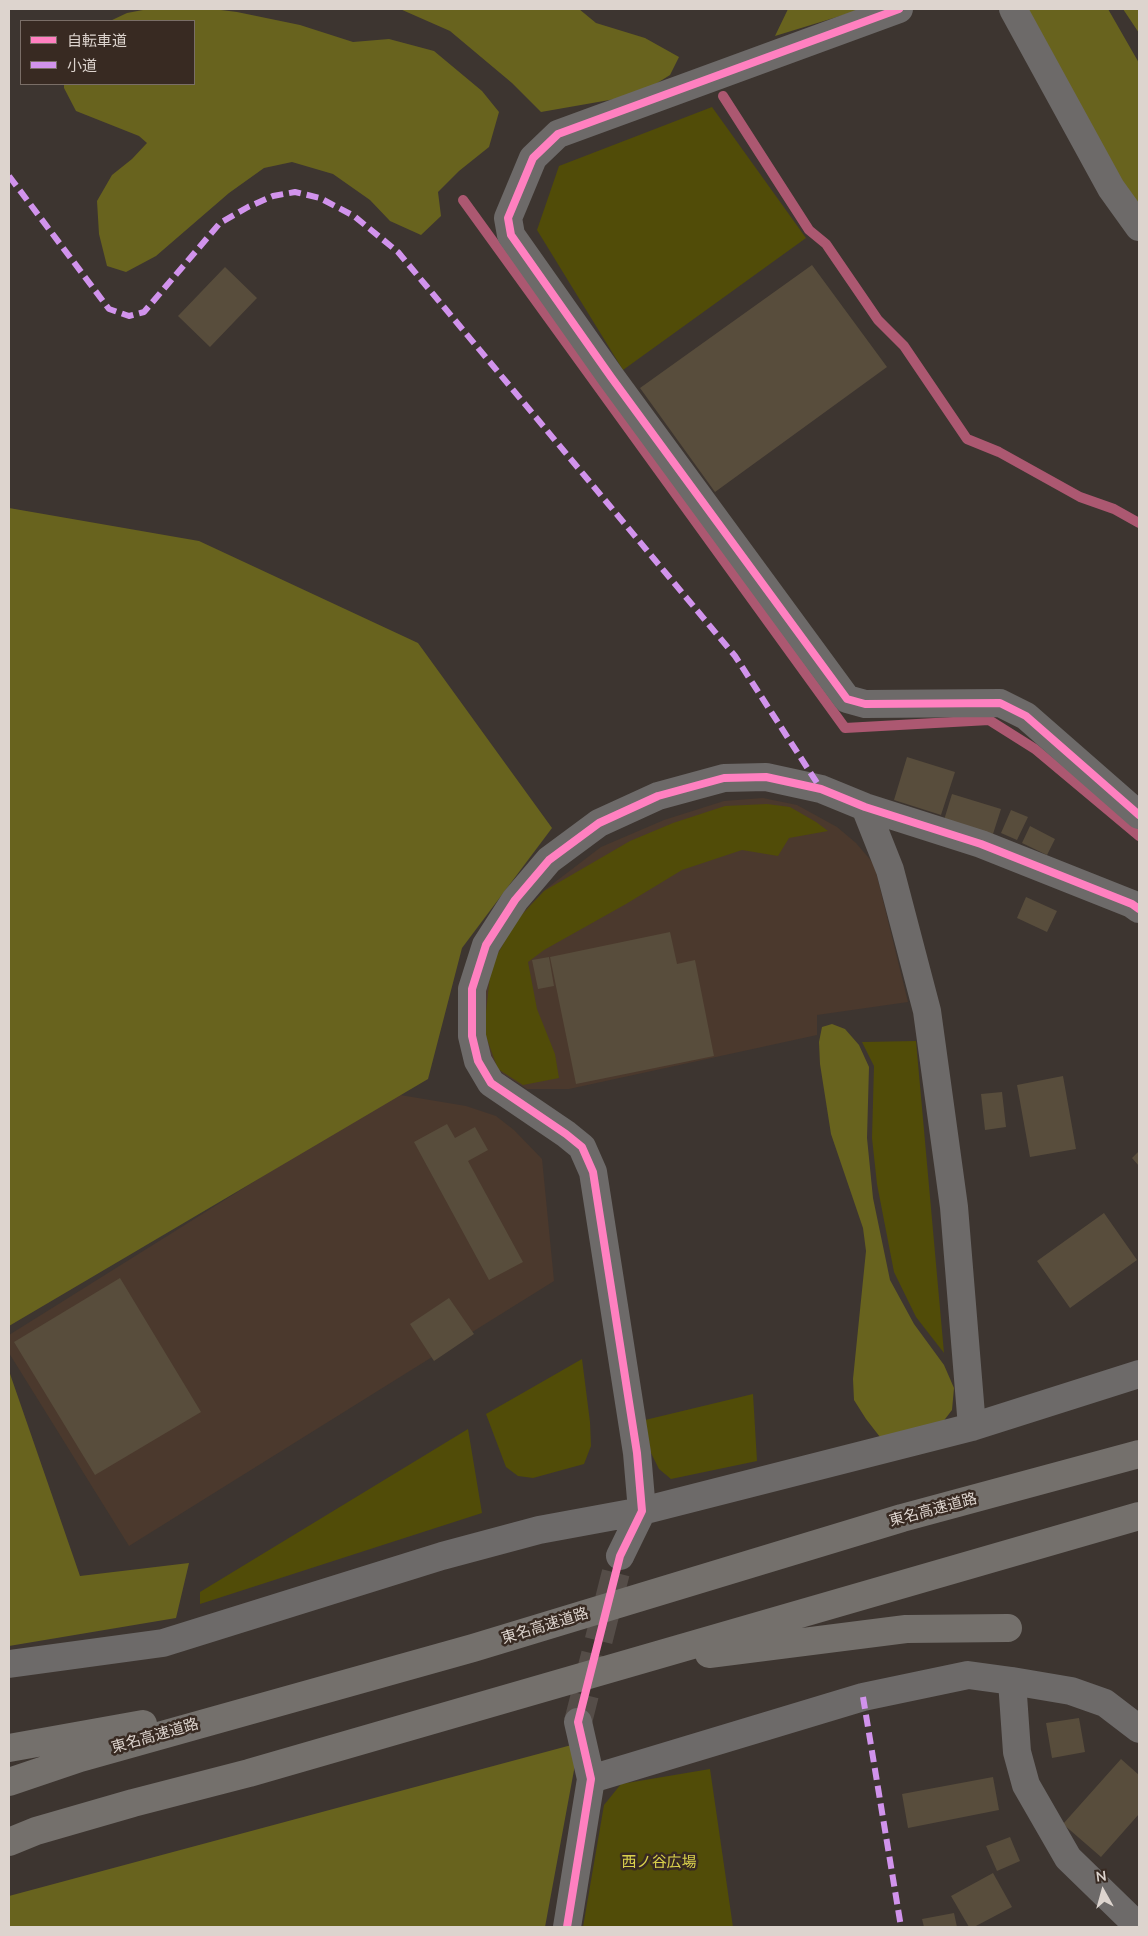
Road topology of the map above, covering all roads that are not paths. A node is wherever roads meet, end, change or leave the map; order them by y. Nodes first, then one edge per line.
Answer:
1 (899, 9) edge
2 (1013, 9) edge
3 (1139, 227) edge
4 (865, 807) junction
5 (1139, 815) edge
6 (1139, 909) edge
7 (1139, 1374) edge
8 (972, 1427) junction
9 (1139, 1454) edge
10 (642, 1511) junction
11 (1139, 1516) edge
12 (620, 1556) tunnel mouth
13 (1008, 1628) dead end
14 (9, 1664) edge
15 (624, 1664) junction
16 (1012, 1681) junction
17 (294, 1698) junction
18 (578, 1722) tunnel mouth
19 (1139, 1729) edge
20 (9, 1748) edge
21 (591, 1779) junction
22 (9, 1782) edge
23 (9, 1842) edge
24 (567, 1927) edge
25 (1139, 1927) edge

1 - 5 street
2 - 3 street
4 - 6 street
4 - 8 street
4 - 10 street
7 - 8 street
8 - 10 street
9 - 17 highway, 東名高速道路
10 - 12 street
10 - 14 street
11 - 15 highway
13 - 15 highway
15 - 23 highway
16 - 19 street
16 - 21 street
16 - 25 street
17 - 20 highway
17 - 22 highway, 東名高速道路
18 - 21 street
21 - 24 street

